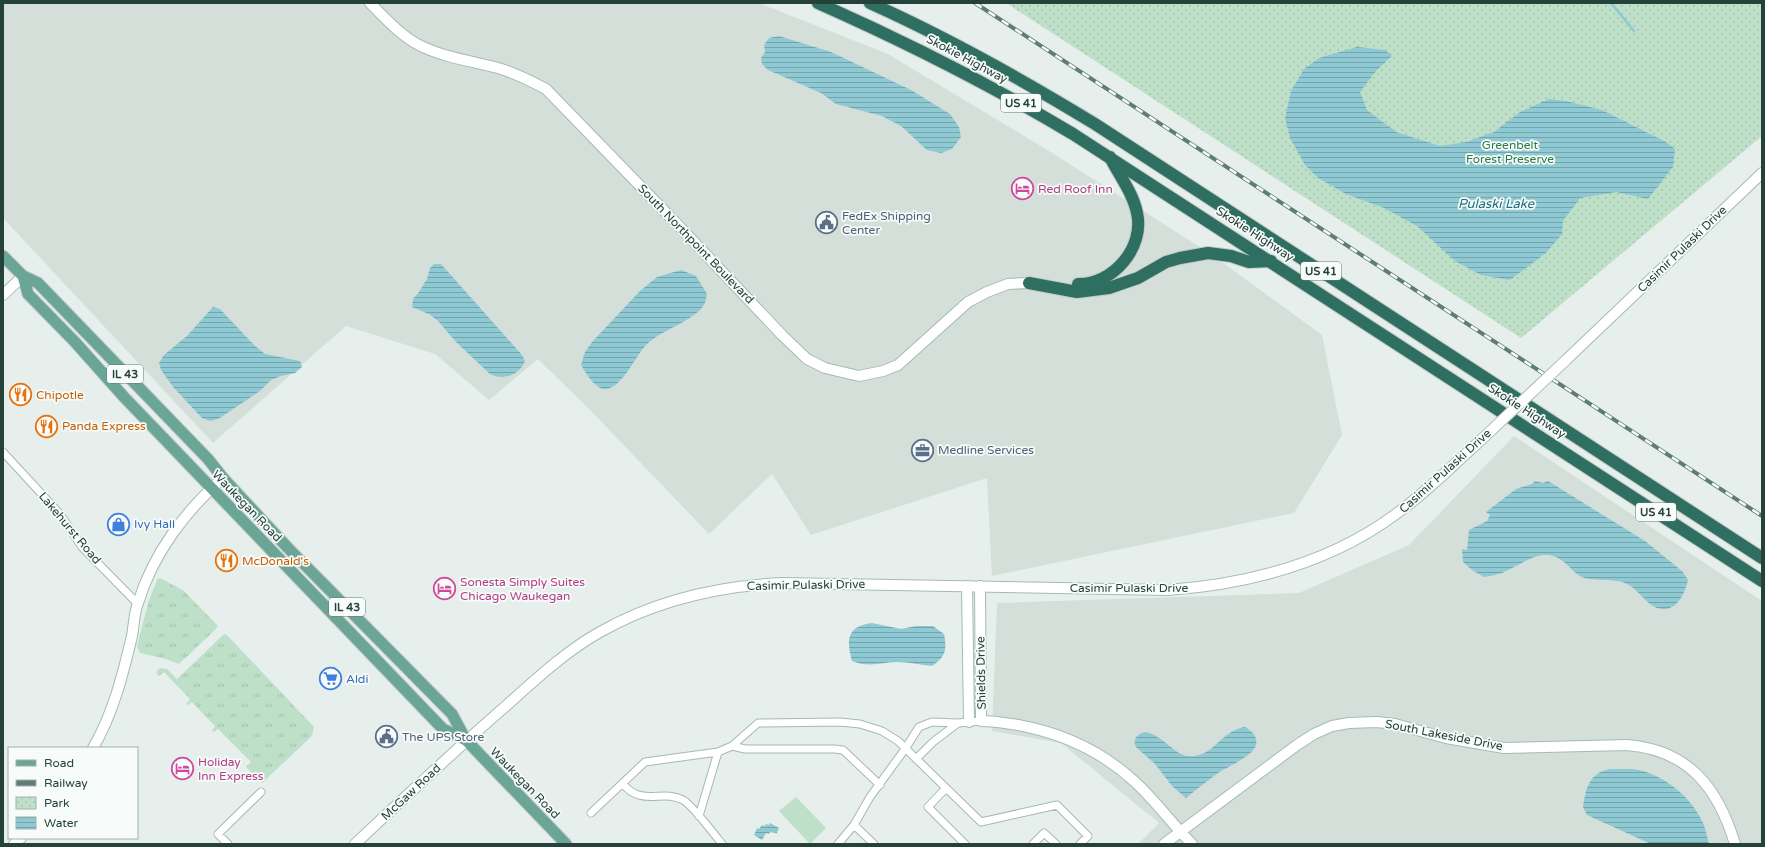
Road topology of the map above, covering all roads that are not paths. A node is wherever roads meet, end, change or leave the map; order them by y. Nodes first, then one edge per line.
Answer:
1 (370, 3) edge
2 (818, 3) edge
3 (870, 3) edge
4 (1109, 156) junction
5 (1762, 173) edge
6 (3, 256) edge
7 (1271, 261) junction
8 (23, 276) junction
9 (1029, 283) junction
10 (3, 295) edge
11 (3, 452) edge
12 (223, 478) junction
13 (211, 488) junction
14 (1762, 558) edge
15 (1762, 581) edge
16 (967, 586) junction
17 (980, 586) junction
18 (137, 603) junction
19 (981, 721) junction
20 (969, 722) junction
21 (958, 724) junction
22 (466, 740) junction
23 (732, 746) junction
24 (94, 747) edge
25 (906, 749) junction
26 (718, 752) junction
27 (916, 759) junction
28 (623, 784) junction
29 (880, 785) junction
30 (946, 788) junction
31 (261, 792) dead end
32 (591, 813) dead end
33 (699, 816) junction
34 (854, 825) junction
35 (1180, 832) junction
36 (720, 843) edge
37 (228, 844) edge
38 (355, 844) edge
39 (566, 844) edge
40 (838, 844) edge
41 (874, 844) edge
42 (965, 844) edge
43 (1033, 844) edge
44 (1056, 844) edge
45 (1080, 844) edge
46 (1164, 844) edge
47 (1192, 844) edge
48 (1735, 844) edge

1 - 9 street, South Northpoint Boulevard
2 - 4 highway, Skokie Highway / US 41
3 - 14 highway, Skokie Highway / US 41
4 - 7 highway, Skokie Highway / US 41
4 - 9 highway
5 - 17 street, Casimir Pulaski Drive, bridge
6 - 8 main road, Waukegan Road / IL 43
7 - 9 highway
7 - 15 highway, Skokie Highway / US 41
8 - 10 street
8 - 12 main road, Waukegan Road / IL 43
8 - 13 main road, Waukegan Road / IL 43
11 - 18 street, Lakehurst Road
12 - 13 street
12 - 22 main road, Waukegan Road / IL 43
13 - 18 street
13 - 22 main road, Waukegan Road / IL 43
16 - 17 street, Casimir Pulaski Drive
16 - 20 street, Shields Drive
16 - 22 street, Casimir Pulaski Drive
17 - 19 street, Shields Drive
18 - 24 street
19 - 20 street
19 - 35 street, Shields Drive
20 - 21 street
21 - 25 street
21 - 27 street
22 - 38 street, McGaw Road
22 - 39 main road, Waukegan Road / IL 43
23 - 25 street
23 - 26 street
23 - 29 street
25 - 27 street
25 - 29 street
26 - 28 street
26 - 33 street
27 - 30 street
28 - 32 street
28 - 33 street
29 - 34 street
30 - 42 street
30 - 45 street
31 - 37 street
33 - 36 street
34 - 40 street
34 - 41 street
35 - 46 street, South Lakeside Drive
35 - 47 street, Shields Drive
35 - 48 street, South Lakeside Drive
43 - 44 street

